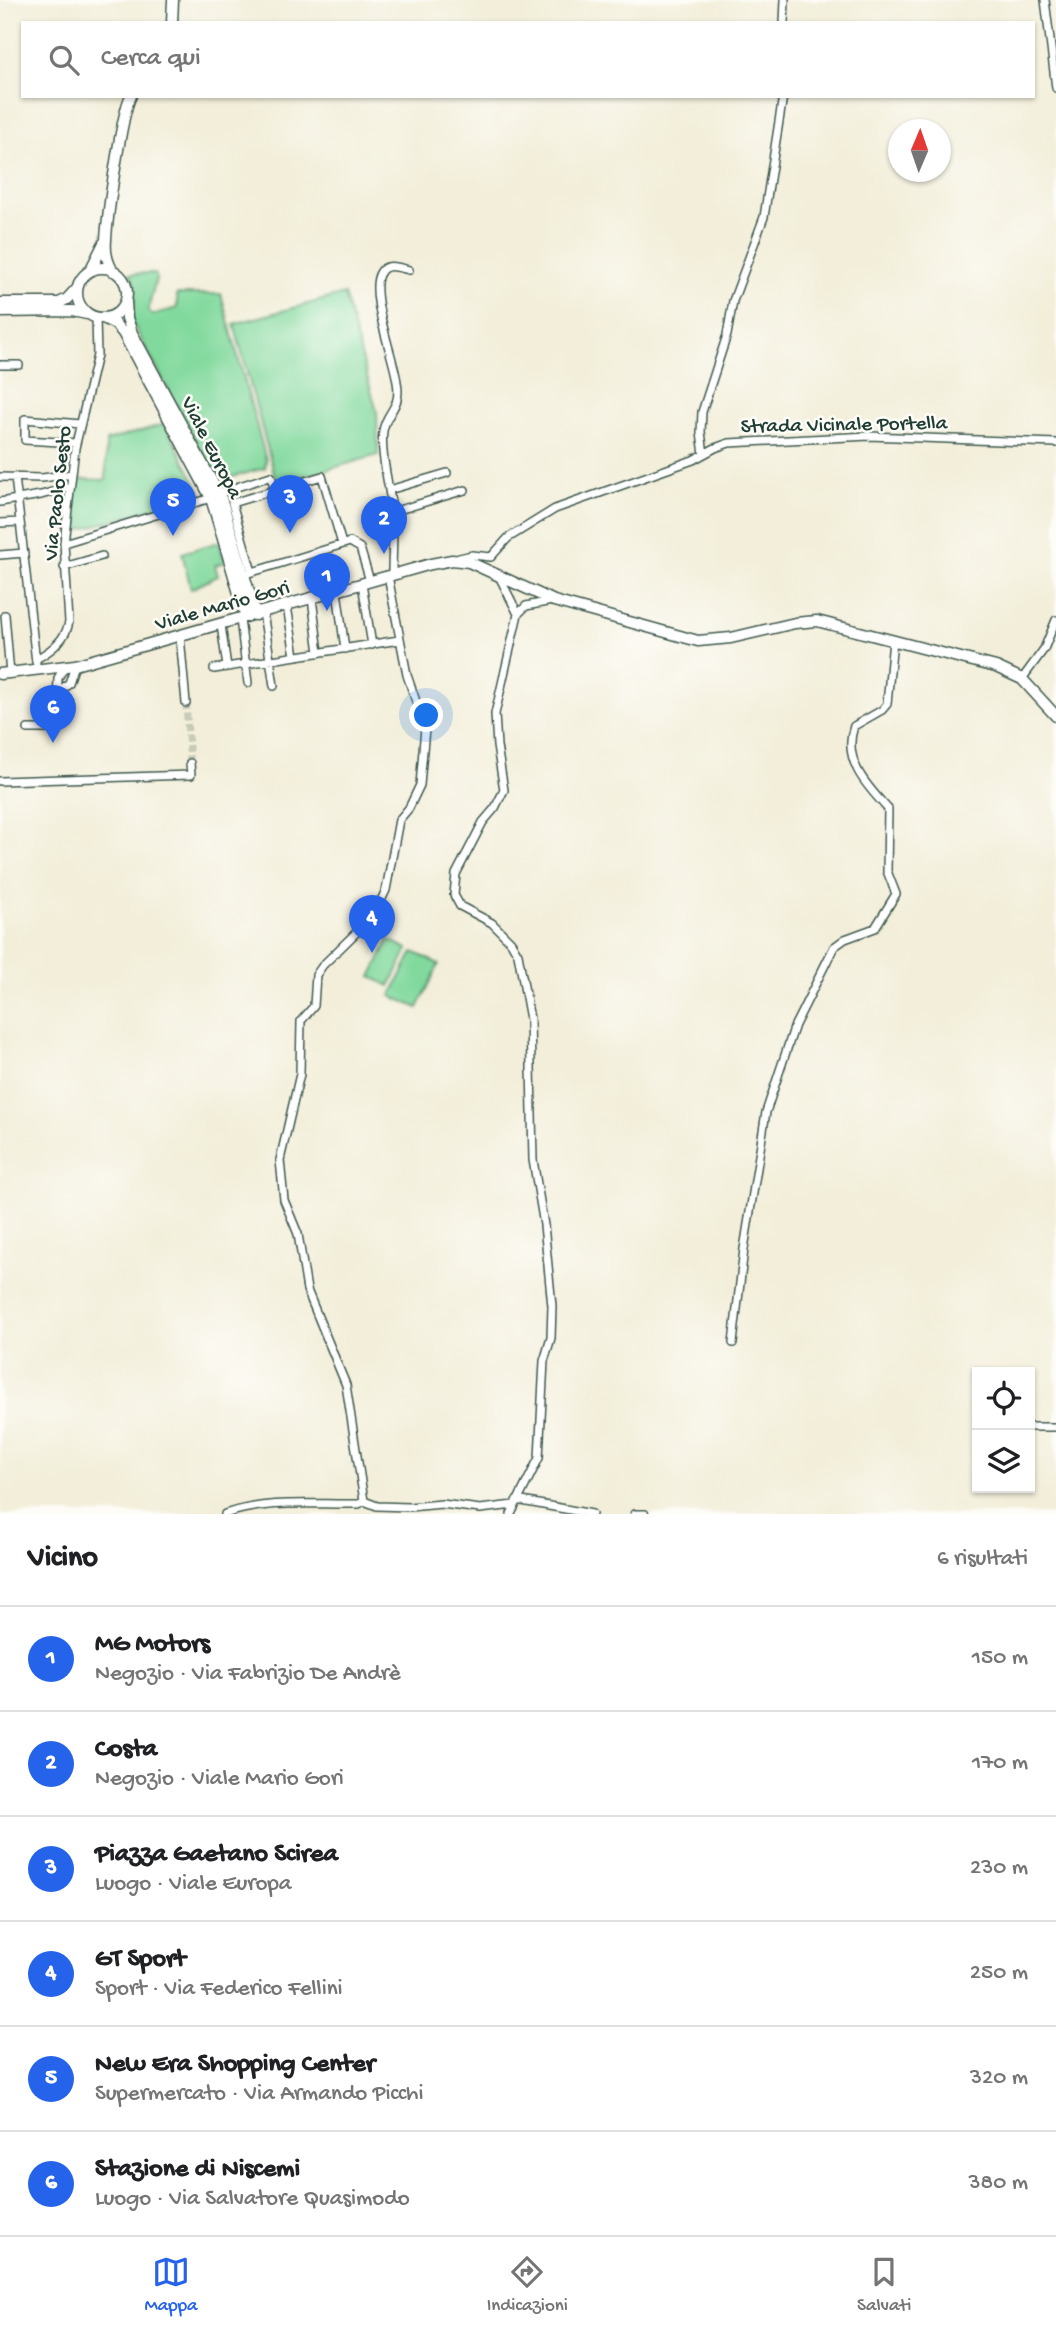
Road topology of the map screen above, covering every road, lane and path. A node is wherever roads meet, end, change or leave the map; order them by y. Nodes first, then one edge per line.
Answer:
1 (173, 0) edge
2 (785, 0) edge
3 (1045, 0) edge
4 (172, 21) edge
5 (784, 21) edge
6 (1056, 88) edge
7 (130, 98) edge
8 (783, 98) edge
9 (106, 240) junction
10 (409, 270) dead end
11 (90, 271) junction
12 (113, 271) junction
13 (77, 288) junction
14 (126, 302) junction
15 (1, 304) edge
16 (96, 317) junction
17 (0, 365) edge
18 (19, 365) dead end
19 (80, 424) junction
20 (76, 443) junction
21 (1056, 443) edge
22 (704, 454) junction
23 (447, 473) dead end
24 (72, 474) junction
25 (0, 477) edge
26 (15, 477) junction
27 (70, 486) junction
28 (275, 490) junction
29 (389, 490) junction
30 (465, 490) dead end
31 (214, 496) junction
32 (17, 499) junction
33 (0, 502) edge
34 (392, 512) junction
35 (20, 522) junction
36 (0, 523) edge
37 (64, 543) junction
38 (342, 544) junction
39 (24, 553) junction
40 (0, 555) edge
41 (103, 556) dead end
42 (452, 560) junction
43 (64, 567) junction
44 (248, 573) junction
45 (498, 575) junction
46 (390, 576) junction
47 (366, 583) junction
48 (337, 591) junction
49 (312, 598) junction
50 (554, 601) junction
51 (287, 606) junction
52 (518, 614) junction
53 (5, 615) dead end
54 (251, 616) junction
55 (1056, 620) edge
56 (221, 625) junction
57 (180, 636) junction
58 (399, 640) junction
59 (893, 640) junction
60 (372, 645) junction
61 (345, 649) junction
62 (319, 653) junction
63 (295, 656) junction
64 (270, 660) junction
65 (246, 664) junction
66 (39, 666) junction
67 (65, 667) junction
68 (227, 667) junction
69 (214, 669) dead end
70 (5, 674) edge
71 (1022, 679) junction
72 (248, 683) dead end
73 (274, 686) dead end
74 (65, 687) junction
75 (56, 695) junction
76 (186, 703) tunnel mouth
77 (1056, 716) edge
78 (28, 729) dead end
79 (190, 763) dead end
80 (0, 781) edge
81 (733, 1343) dead end
82 (1035, 1426) edge
83 (1056, 1427) edge
84 (364, 1501) junction
85 (515, 1503) junction
86 (336, 1504) junction
87 (225, 1514) edge
88 (335, 1514) edge
89 (511, 1514) edge
90 (592, 1514) edge
91 (635, 1514) edge
92 (646, 1514) edge

1 - 4 street
2 - 5 street
3 - 6 street
7 - 9 street
8 - 22 street
9 - 11 street
9 - 12 street
10 - 29 street
11 - 12 street
11 - 13 street
12 - 14 street
13 - 15 street
13 - 16 street
14 - 16 street
14 - 31 street, Viale Europa
15 - 16 street
16 - 19 street, Via Paolo Sesto
16 - 31 street, Viale Europa
17 - 18 street
19 - 20 street, Via Paolo Sesto
19 - 20 street
20 - 24 street, Via Paolo Sesto
21 - 22 street, Strada Vicinale Portella
22 - 42 street, Strada Vicinale Portella
23 - 29 street
24 - 26 street
24 - 27 street, Via Paolo Sesto
25 - 26 street
26 - 32 street
27 - 32 street
27 - 37 street, Via Paolo Sesto
28 - 31 street
28 - 38 street
28 - 44 street
29 - 34 street
30 - 34 street
31 - 37 street
31 - 44 street, Viale Europa
31 - 54 street, Viale Europa
32 - 33 street
32 - 35 street
34 - 46 street
35 - 36 street
35 - 39 street
37 - 43 street, Via Paolo Sesto
38 - 44 street
38 - 47 street
39 - 40 street
39 - 66 street
41 - 43 street
42 - 45 street
42 - 46 street, Viale Mario Gori
43 - 66 street, Via Paolo Sesto
44 - 54 street, Viale Europa
45 - 50 street
45 - 52 street
46 - 47 street, Viale Mario Gori
46 - 58 street
47 - 48 street, Viale Mario Gori
47 - 60 street
48 - 49 street, Viale Mario Gori
48 - 61 street
49 - 51 street, Viale Mario Gori
49 - 62 street
50 - 52 street
50 - 59 street
51 - 54 street, Viale Mario Gori
51 - 63 street
52 - 85 street
53 - 70 street
54 - 56 street, Viale Mario Gori
54 - 64 street
54 - 65 street
55 - 71 street
56 - 57 street, Viale Mario Gori
56 - 68 street
57 - 67 street, Viale Mario Gori
57 - 76 street
58 - 60 street
58 - 84 street
59 - 71 street
59 - 81 street
60 - 61 street
61 - 62 street
62 - 63 street
63 - 64 street
64 - 65 street
64 - 73 street
65 - 68 street
65 - 72 street
66 - 67 street, Viale Mario Gori
66 - 70 street, Viale Mario Gori
66 - 75 street
67 - 74 street
67 - 74 street
67 - 75 street
68 - 69 street
71 - 77 street
74 - 75 street
75 - 78 street
79 - 80 street
82 - 83 street
84 - 85 street
84 - 86 street
85 - 89 street
85 - 90 street
86 - 87 street
86 - 88 street
91 - 92 street

